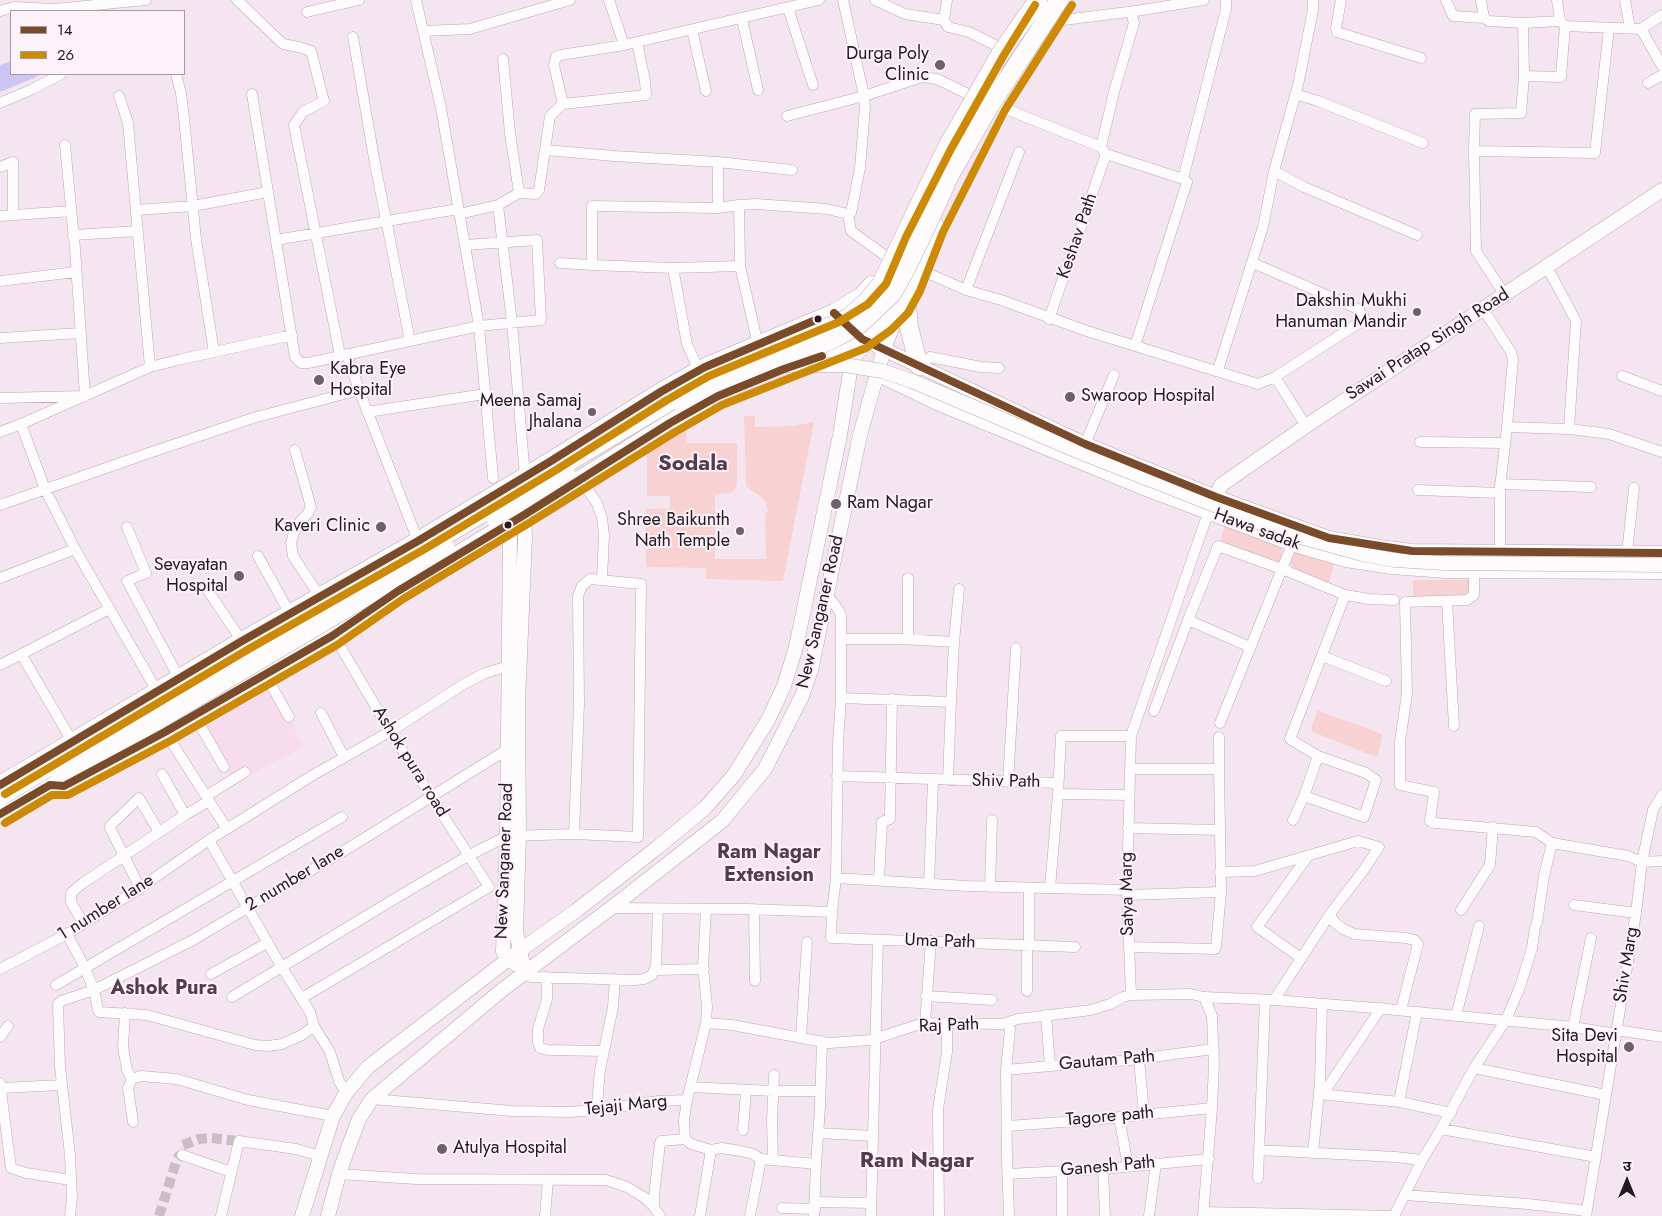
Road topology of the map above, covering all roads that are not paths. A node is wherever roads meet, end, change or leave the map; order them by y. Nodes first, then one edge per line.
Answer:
1 (146, 0) edge
2 (237, 0) edge
3 (360, 0) edge
4 (416, 0) edge
5 (570, 0) edge
6 (609, 0) edge
7 (770, 0) edge
8 (819, 0) edge
9 (843, 0) edge
10 (875, 0) edge
11 (947, 0) edge
12 (1027, 0) edge
13 (1038, 0) edge
14 (1059, 0) edge
15 (1064, 0) edge
16 (1204, 0) edge
17 (1226, 0) edge
18 (1313, 0) edge
19 (1341, 0) edge
20 (1446, 0) edge
21 (1481, 0) edge
22 (1557, 0) edge
23 (1624, 0) edge
24 (13, 4) edge
25 (50, 6) edge
26 (94, 6) edge
27 (788, 8) junction
28 (0, 11) edge
29 (307, 12) dead end
30 (772, 12) junction
31 (1131, 12) junction
32 (1662, 15) edge
33 (1484, 18) junction
34 (742, 19) junction
35 (944, 20) junction
36 (1052, 20) junction
37 (1524, 23) junction
38 (1562, 24) junction
39 (1609, 28) junction
40 (1630, 28) junction
41 (1641, 29) junction
42 (692, 30) junction
43 (423, 31) junction
44 (353, 37) dead end
45 (637, 42) junction
46 (624, 45) junction
47 (997, 46) junction
48 (1421, 58) dead end
49 (503, 59) dead end
50 (1662, 66) edge
51 (59, 75) edge
52 (176, 75) edge
53 (1662, 75) edge
54 (1524, 76) junction
55 (813, 84) dead end
56 (1648, 84) dead end
57 (758, 90) dead end
58 (706, 91) dead end
59 (252, 94) dead end
60 (1295, 94) junction
61 (970, 95) junction
62 (119, 96) dead end
63 (864, 96) junction
64 (0, 103) edge
65 (563, 104) junction
66 (996, 105) junction
67 (787, 116) dead end
68 (1423, 143) dead end
69 (65, 145) dead end
70 (546, 150) junction
71 (1104, 151) junction
72 (1474, 151) junction
73 (1019, 152) dead end
74 (718, 162) junction
75 (0, 167) edge
76 (792, 170) dead end
77 (1274, 171) junction
78 (1182, 179) junction
79 (1662, 190) edge
80 (268, 192) junction
81 (519, 194) junction
82 (498, 205) junction
83 (739, 205) junction
84 (193, 206) junction
85 (718, 208) junction
86 (136, 210) junction
87 (71, 211) junction
88 (459, 212) junction
89 (13, 214) junction
90 (848, 214) junction
91 (0, 216) edge
92 (386, 221) junction
93 (138, 231) junction
94 (316, 233) junction
95 (74, 235) junction
96 (1417, 235) dead end
97 (276, 240) junction
98 (504, 243) junction
99 (465, 245) junction
100 (887, 257) junction
101 (560, 263) dead end
102 (1253, 263) junction
103 (592, 265) junction
104 (740, 266) junction
105 (1546, 267) junction
106 (673, 268) junction
107 (918, 268) junction
108 (76, 272) junction
109 (0, 280) edge
110 (911, 286) junction
111 (966, 290) junction
112 (1505, 294) junction
113 (900, 307) junction
114 (1483, 309) junction
115 (826, 316) junction
116 (1049, 318) junction
117 (512, 322) junction
118 (480, 326) junction
119 (81, 333) junction
120 (292, 335) junction
121 (0, 338) edge
122 (865, 340) junction
123 (410, 341) junction
124 (758, 345) junction
125 (1134, 346) junction
126 (884, 349) junction
127 (214, 352) junction
128 (849, 352) junction
129 (343, 354) junction
130 (778, 365) junction
131 (919, 366) junction
132 (150, 368) junction
133 (999, 368) dead end
134 (1218, 370) junction
135 (699, 371) junction
136 (877, 374) junction
137 (1114, 375) dead end
138 (1622, 376) dead end
139 (1275, 377) junction
140 (359, 390) junction
141 (1662, 391) edge
142 (485, 394) junction
143 (85, 396) junction
144 (0, 398) edge
145 (367, 412) junction
146 (21, 424) junction
147 (1306, 426) junction
148 (1507, 427) junction
149 (1568, 429) junction
150 (0, 432) edge
151 (1420, 442) dead end
152 (1505, 443) junction
153 (1085, 444) junction
154 (295, 450) dead end
155 (1662, 452) edge
156 (580, 479) junction
157 (519, 480) junction
158 (493, 487) junction
159 (1591, 487) dead end
160 (1634, 488) dead end
161 (44, 489) junction
162 (1500, 489) junction
163 (1418, 490) dead end
164 (1216, 497) junction
165 (0, 505) edge
166 (1208, 513) junction
167 (524, 515) junction
168 (508, 525) junction
169 (127, 527) dead end
170 (418, 541) junction
171 (1292, 544) junction
172 (74, 549) junction
173 (1500, 551) junction
174 (1628, 552) junction
175 (1662, 553) edge
176 (258, 556) dead end
177 (1662, 565) edge
178 (1282, 569) junction
179 (1474, 571) junction
180 (1662, 572) edge
181 (0, 578) edge
182 (908, 578) dead end
183 (602, 579) junction
184 (206, 588) dead end
185 (959, 590) dead end
186 (827, 595) junction
187 (1345, 595) junction
188 (320, 597) junction
189 (1394, 600) dead end
190 (1447, 601) junction
191 (109, 609) junction
192 (290, 614) junction
193 (1188, 620) junction
194 (332, 636) junction
195 (841, 639) junction
196 (908, 639) junction
197 (242, 641) junction
198 (954, 642) junction
199 (1250, 647) junction
200 (1016, 648) dead end
201 (20, 654) junction
202 (1322, 656) junction
203 (0, 665) edge
204 (509, 666) junction
205 (265, 674) junction
206 (179, 678) junction
207 (1386, 681) dead end
208 (157, 691) junction
209 (841, 698) junction
210 (892, 699) junction
211 (951, 702) junction
212 (1154, 711) dead end
213 (321, 714) dead end
214 (194, 715) junction
215 (289, 717) dead end
216 (1220, 723) dead end
217 (1454, 726) dead end
218 (165, 732) junction
219 (390, 732) junction
220 (1131, 736) junction
221 (1219, 737) dead end
222 (72, 741) junction
223 (508, 750) junction
224 (1318, 756) junction
225 (344, 758) junction
226 (224, 767) dead end
227 (1130, 769) junction
228 (1219, 769) junction
229 (245, 772) dead end
230 (162, 774) dead end
231 (837, 776) junction
232 (891, 779) junction
233 (933, 780) junction
234 (948, 780) junction
235 (55, 782) junction
236 (1008, 782) junction
237 (1058, 783) junction
238 (0, 785) edge
239 (1058, 794) junction
240 (1662, 794) edge
241 (1129, 795) junction
242 (1304, 796) junction
243 (0, 797) edge
244 (431, 797) junction
245 (207, 798) junction
246 (0, 814) edge
247 (185, 815) junction
248 (342, 817) dead end
249 (992, 820) dead end
250 (1293, 820) dead end
251 (1494, 827) junction
252 (1128, 828) junction
253 (227, 829) junction
254 (1220, 830) junction
255 (159, 832) junction
256 (574, 834) junction
257 (513, 835) junction
258 (209, 840) junction
259 (1552, 842) junction
260 (468, 856) junction
261 (1308, 856) junction
262 (124, 857) junction
263 (1662, 861) edge
264 (1642, 862) junction
265 (1220, 872) junction
266 (836, 878) junction
267 (879, 879) junction
268 (231, 881) junction
269 (929, 883) junction
270 (990, 886) junction
271 (140, 888) junction
272 (1029, 888) junction
273 (1050, 888) junction
274 (1127, 892) junction
275 (1220, 892) junction
276 (1574, 905) dead end
277 (247, 908) junction
278 (611, 908) junction
279 (658, 909) junction
280 (706, 909) junction
281 (754, 909) junction
282 (1461, 910) dead end
283 (832, 912) junction
284 (1636, 913) junction
285 (1330, 914) junction
286 (83, 924) junction
287 (1480, 926) dead end
288 (67, 934) junction
289 (1591, 938) dead end
290 (878, 940) junction
291 (931, 941) junction
292 (808, 942) dead end
293 (267, 943) junction
294 (1028, 945) junction
295 (1075, 947) dead end
296 (1129, 947) junction
297 (514, 954) junction
298 (1301, 958) junction
299 (281, 966) junction
300 (85, 968) junction
301 (0, 969) edge
302 (704, 969) junction
303 (654, 970) junction
304 (525, 973) junction
305 (211, 974) dead end
306 (545, 977) junction
307 (615, 979) junction
308 (755, 981) dead end
309 (56, 985) dead end
310 (94, 990) junction
311 (1027, 991) dead end
312 (1131, 995) junction
313 (926, 996) junction
314 (232, 997) dead end
315 (1204, 997) junction
316 (302, 998) junction
317 (992, 1000) dead end
318 (1269, 1000) junction
319 (1322, 1004) junction
320 (1382, 1008) junction
321 (1401, 1010) junction
322 (1417, 1012) junction
323 (125, 1013) junction
324 (1046, 1015) junction
325 (1456, 1016) junction
326 (1506, 1020) junction
327 (948, 1022) junction
328 (925, 1023) junction
329 (706, 1024) junction
330 (8, 1026) dead end
331 (314, 1026) junction
332 (1573, 1027) junction
333 (1010, 1029) dead end
334 (1616, 1032) junction
335 (1662, 1036) edge
336 (0, 1037) edge
337 (801, 1038) junction
338 (875, 1038) junction
339 (822, 1042) junction
340 (1214, 1049) junction
341 (604, 1051) junction
342 (1139, 1059) junction
343 (1050, 1066) junction
344 (1474, 1068) junction
345 (1006, 1070) junction
346 (774, 1075) dead end
347 (132, 1079) junction
348 (1, 1085) edge
349 (62, 1086) junction
350 (690, 1087) junction
351 (746, 1090) junction
352 (773, 1091) junction
353 (820, 1091) junction
354 (346, 1093) junction
355 (1319, 1094) junction
356 (1606, 1095) junction
357 (372, 1099) junction
358 (687, 1100) junction
359 (1399, 1102) junction
360 (1212, 1108) junction
361 (594, 1110) junction
362 (1450, 1113) junction
363 (1144, 1114) junction
364 (333, 1116) junction
365 (1119, 1117) junction
366 (133, 1122) dead end
367 (1007, 1126) junction
368 (1442, 1129) junction
369 (743, 1130) dead end
370 (818, 1133) junction
371 (873, 1136) junction
372 (685, 1139) junction
373 (322, 1150) junction
374 (711, 1150) junction
375 (1259, 1150) junction
376 (347, 1151) junction
377 (1313, 1153) junction
378 (182, 1155) dead end
379 (1208, 1158) junction
380 (1596, 1158) junction
381 (761, 1159) junction
382 (773, 1160) junction
383 (1422, 1160) junction
384 (1156, 1163) junction
385 (816, 1164) junction
386 (0, 1166) edge
387 (1128, 1166) junction
388 (11, 1168) junction
389 (1103, 1169) junction
390 (231, 1172) junction
391 (1062, 1172) junction
392 (339, 1174) junction
393 (1008, 1174) junction
394 (1258, 1178) dead end
395 (71, 1180) junction
396 (548, 1180) junction
397 (1405, 1195) junction
398 (871, 1203) junction
399 (782, 1208) dead end
400 (815, 1209) edge
401 (657, 1212) edge
402 (1587, 1213) edge
403 (1203, 1214) edge
404 (1308, 1215) edge
405 (70, 1216) edge
406 (221, 1216) edge
407 (302, 1216) edge
408 (328, 1216) edge
409 (545, 1216) edge
410 (700, 1216) edge
411 (750, 1216) edge
412 (871, 1216) edge
413 (939, 1216) edge
414 (1009, 1216) edge
415 (1062, 1216) edge
416 (1105, 1216) edge
417 (1149, 1216) edge
418 (1394, 1216) edge

1 - 26 street
2 - 94 street
3 - 29 street
4 - 43 street
5 - 43 street
6 - 46 street
7 - 30 street
8 - 27 street
9 - 63 street
10 - 35 street
11 - 35 street
12 - 47 highway
13 - 243 highway, bridge
14 - 130 highway, bridge
15 - 36 highway
16 - 31 street
17 - 78 street
18 - 60 street
19 - 48 street
20 - 33 street
21 - 33 street
22 - 38 street
23 - 40 street
24 - 25 street
24 - 28 street
25 - 26 street
27 - 30 street
27 - 55 street
30 - 34 street
31 - 36 street
31 - 71 street, Keshav Path
32 - 41 street
33 - 37 street
34 - 42 street
34 - 57 street
35 - 47 street
36 - 66 highway
37 - 38 street
37 - 54 street
38 - 39 street
38 - 54 street
39 - 40 street
39 - 72 street
40 - 41 street
41 - 50 street
42 - 45 street
42 - 58 street
43 - 88 street
44 - 92 street
45 - 46 street
45 - 65 street
46 - 65 street
47 - 61 highway
49 - 81 street
51 - 64 street
52 - 84 street
53 - 56 street
54 - 72 street
59 - 80 street
60 - 68 street
60 - 77 street
61 - 63 street
61 - 100 highway
62 - 86 street
63 - 67 street
63 - 90 street
65 - 70 street
66 - 71 street
66 - 107 highway
69 - 87 street
70 - 74 street
70 - 81 street
71 - 78 street
71 - 116 street, Keshav Path
72 - 112 street
73 - 111 street
74 - 76 street
74 - 85 street
75 - 89 street
77 - 96 street
77 - 102 street
78 - 125 street
79 - 105 main road, Sawai Pratap Singh Road
80 - 84 street
80 - 97 street
81 - 82 street
82 - 88 street
82 - 98 street
83 - 85 street
83 - 90 street
83 - 104 street
84 - 86 street
84 - 127 street
85 - 103 street
86 - 93 street
87 - 89 street
87 - 95 street
88 - 92 street
88 - 99 street
89 - 91 street
90 - 100 street
92 - 94 street
92 - 123 street
93 - 95 street
93 - 132 street
94 - 97 street
94 - 129 street
95 - 108 street
97 - 120 street
98 - 99 street
98 - 117 street
98 - 117 street
99 - 118 street
100 - 115 highway
101 - 103 street
102 - 134 street
102 - 139 street
103 - 106 street
104 - 106 street
104 - 124 street
105 - 112 main road, Sawai Pratap Singh Road
105 - 149 street
106 - 135 street
107 - 110 highway
107 - 111 street
108 - 109 street
108 - 119 street
110 - 113 highway
110 - 131 highway
111 - 116 street
112 - 114 main road, Sawai Pratap Singh Road
113 - 122 highway
113 - 126 main road, New Sanganer Road
114 - 147 main road, Sawai Pratap Singh Road
114 - 148 street
115 - 122 main road, Hawa sadak
115 - 124 highway
115 - 128 main road
116 - 125 street
117 - 118 street
117 - 157 street
118 - 123 street
118 - 142 street
119 - 121 street
119 - 143 street
120 - 127 street
120 - 129 street
122 - 126 main road, Hawa sadak
122 - 128 highway
123 - 129 street
124 - 135 highway
125 - 134 street
126 - 131 main road, Hawa sadak
126 - 136 main road, New Sanganer Road
127 - 132 street
128 - 136 main road
128 - 156 highway
128 - 297 main road, New Sanganer Road
129 - 140 street
130 - 177 main road, bridge
130 - 235 highway, bridge
131 - 133 street
131 - 153 main road, Hawa sadak
132 - 143 street
134 - 139 street
135 - 157 highway
136 - 166 main road, Hawa sadak
136 - 186 main road, New Sanganer Road
137 - 153 street
138 - 141 street
139 - 147 street
140 - 145 street
140 - 161 street
142 - 145 street
142 - 158 street
143 - 144 street
143 - 146 street
145 - 170 street
146 - 150 street
146 - 161 street
147 - 164 main road, Sawai Pratap Singh Road
148 - 149 street
148 - 152 street
149 - 155 street
151 - 152 street
152 - 162 street
153 - 164 main road, Hawa sadak
154 - 188 street
156 - 167 highway
156 - 183 street
157 - 158 highway
157 - 167 main road, New Sanganer Road
158 - 168 main road, New Sanganer Road
158 - 170 highway
159 - 162 street
160 - 174 street
161 - 165 street
161 - 172 street
162 - 163 street
162 - 173 street
164 - 166 main road, Sawai Pratap Singh Road
164 - 173 main road, Hawa sadak
166 - 171 main road, Hawa sadak
166 - 220 street, Satya Marg
167 - 168 highway
167 - 257 main road, New Sanganer Road
168 - 194 highway
168 - 204 main road, New Sanganer Road
169 - 206 street
170 - 188 highway
171 - 178 street
171 - 179 main road, Hawa sadak
172 - 181 street
172 - 191 street
173 - 174 main road, Hawa sadak
174 - 175 main road, Hawa sadak
176 - 192 street
178 - 187 street
178 - 193 street
178 - 199 street
179 - 180 main road, Hawa sadak
179 - 190 street
182 - 196 street
183 - 256 street
183 - 256 street
184 - 197 street
185 - 198 street
186 - 195 street
186 - 278 main road, New Sanganer Road
187 - 189 street
187 - 202 street
188 - 192 highway
190 - 217 street
190 - 251 street
191 - 201 street
191 - 208 street
192 - 197 highway
193 - 199 street
193 - 212 street
194 - 205 highway
194 - 219 street, Ashok pura road
195 - 196 street
195 - 209 street
196 - 198 street
197 - 206 highway
198 - 211 street
199 - 216 street
200 - 236 street
201 - 203 street
201 - 222 street
202 - 207 street
202 - 224 street
204 - 219 street
204 - 223 main road, New Sanganer Road
205 - 214 highway
205 - 215 street
206 - 208 highway
208 - 222 highway
209 - 210 street
209 - 231 street
210 - 211 street
210 - 232 street
211 - 234 street
213 - 225 street
214 - 218 highway
214 - 226 street
218 - 235 highway
218 - 245 street
219 - 225 street
219 - 244 street, Ashok pura road
220 - 227 street, Satya Marg
220 - 237 street, Shiv Path
221 - 228 street
222 - 238 highway
223 - 244 street, 2 number lane
223 - 257 main road, New Sanganer Road
224 - 242 street
224 - 242 street
225 - 253 street
227 - 228 street
227 - 241 street, Satya Marg
228 - 254 street
229 - 245 street
230 - 247 street
231 - 232 street, Shiv Path
231 - 266 street
232 - 233 street, Shiv Path
232 - 267 street
233 - 234 street, Shiv Path
233 - 269 street
234 - 236 street, Shiv Path
235 - 246 highway
236 - 237 street, Shiv Path
237 - 239 street
239 - 241 street
239 - 273 street
240 - 264 street, Shiv Marg
241 - 252 street, Satya Marg
242 - 250 street
244 - 260 street, Ashok pura road
244 - 277 street, 2 number lane
245 - 247 street
245 - 253 street
247 - 255 street
248 - 268 street
249 - 270 street
251 - 259 street
251 - 282 street
252 - 254 street
252 - 274 street, Satya Marg
253 - 258 street, 1 number lane
254 - 265 street
255 - 262 street
255 - 262 street
256 - 257 street
257 - 260 street
257 - 297 main road, New Sanganer Road
258 - 268 street
258 - 271 street, 1 number lane
259 - 264 street
259 - 326 street
260 - 299 street
260 - 316 street, Ashok pura road
261 - 265 street
261 - 285 street
261 - 298 street
262 - 271 street
262 - 286 street
263 - 264 street
264 - 284 street, Shiv Marg
265 - 275 street
266 - 267 street
266 - 283 street
267 - 269 street
268 - 277 street
268 - 300 street
269 - 270 street
270 - 272 street
271 - 286 street, 1 number lane
272 - 273 street
272 - 294 street
273 - 274 street
274 - 275 street
274 - 296 street, Satya Marg
275 - 296 street
276 - 284 street
277 - 293 street
277 - 310 street, 2 number lane
278 - 279 street
278 - 304 main road, New Sanganer Road
279 - 280 street
279 - 303 street
280 - 281 street
280 - 302 street, Tejaji Marg
281 - 283 street
281 - 308 street
283 - 290 street, Uma Path
284 - 334 street, Shiv Marg
285 - 298 street
285 - 321 street
286 - 288 street, 1 number lane
287 - 325 street
288 - 300 street
288 - 301 street, 1 number lane
289 - 332 street
290 - 291 street, Uma Path
290 - 338 street
291 - 294 street, Uma Path
291 - 313 street
292 - 337 street
293 - 299 street
293 - 305 street
294 - 295 street, Uma Path
294 - 311 street
296 - 312 street, Satya Marg
297 - 304 main road, New Sanganer Road
297 - 354 main road, New Sanganer Road
298 - 318 street
299 - 314 street
299 - 316 street
300 - 309 street
300 - 310 street
302 - 303 street
302 - 329 street, Tejaji Marg
303 - 307 street
304 - 306 street
304 - 357 main road, New Sanganer Road
306 - 307 street
306 - 341 street
307 - 341 street
310 - 323 street
310 - 349 street, 2 number lane
312 - 315 street
312 - 324 street, Raj Path
313 - 317 street
313 - 328 street
315 - 318 street
315 - 340 street
316 - 331 street
318 - 319 street
318 - 375 street
319 - 320 street
319 - 355 street
320 - 321 street
320 - 355 street
321 - 322 street
322 - 325 street
322 - 359 street
323 - 331 street
323 - 347 street
324 - 327 street, Raj Path
324 - 343 street, Gautam Path
325 - 326 street
326 - 332 street
326 - 344 street
327 - 328 street, Raj Path
327 - 413 street
328 - 338 street, Raj Path
329 - 337 street, Raj Path
329 - 350 street, Tejaji Marg
330 - 336 street
331 - 354 street
332 - 334 street
333 - 345 street
334 - 335 street
334 - 356 street, Shiv Marg
337 - 339 street, Raj Path
338 - 339 street, Raj Path
338 - 371 street
339 - 353 street
340 - 342 street, Gautam Path
340 - 360 street
341 - 361 street
342 - 343 street, Gautam Path
342 - 363 street
343 - 345 street
344 - 356 street
344 - 362 street
345 - 367 street
346 - 352 street
347 - 364 street
347 - 366 street
348 - 349 street
348 - 388 street
349 - 395 street
350 - 351 street
350 - 358 street, Tejaji Marg
351 - 352 street
351 - 369 street
352 - 353 street
352 - 382 street
353 - 370 street
354 - 364 main road, New Sanganer Road
355 - 359 street
355 - 377 street
356 - 380 street, Shiv Marg
357 - 361 street, Tejaji Marg
357 - 376 main road, New Sanganer Road
358 - 361 street, Tejaji Marg
358 - 372 street
359 - 362 street
360 - 363 street, Tagore path
360 - 379 street
362 - 368 street
363 - 365 street, Tagore path
364 - 373 main road, New Sanganer Road
365 - 367 street, Tagore path
365 - 387 street
367 - 393 street
368 - 380 street
368 - 383 street
370 - 371 street
370 - 385 street
371 - 398 street
372 - 374 street
372 - 401 street
373 - 376 main road
373 - 390 street
373 - 407 main road, New Sanganer Road
374 - 381 street
374 - 410 street
375 - 377 street
375 - 394 street
376 - 392 main road, New Sanganer Road
377 - 383 street
378 - 390 street
379 - 384 street, Ganesh Path
379 - 403 street
380 - 402 street, Shiv Marg
381 - 382 street
381 - 411 street
382 - 385 street
383 - 397 street
384 - 387 street, Ganesh Path
384 - 417 street
385 - 400 street
386 - 388 street
387 - 389 street, Ganesh Path
388 - 395 street
389 - 391 street, Ganesh Path
389 - 416 street
390 - 406 street
391 - 393 street, Ganesh Path
391 - 415 street
392 - 396 street
392 - 408 main road, New Sanganer Road
393 - 414 street
395 - 405 street
396 - 401 street
396 - 409 street
397 - 402 street
397 - 418 street
398 - 400 street
398 - 412 street
399 - 400 street
403 - 404 street
404 - 418 street

